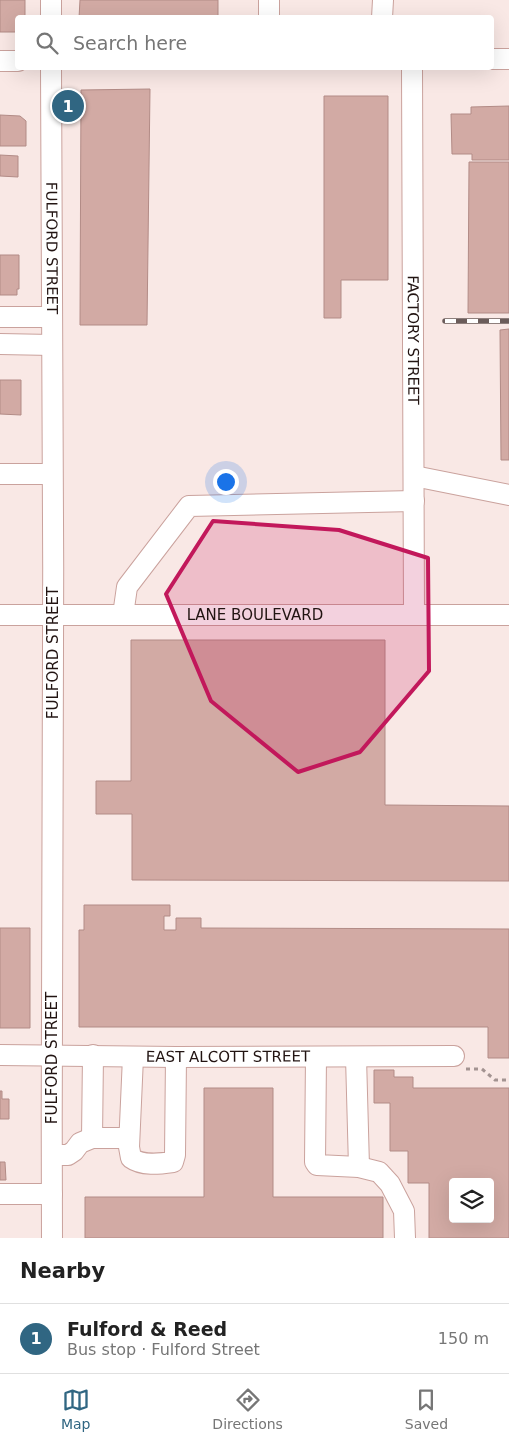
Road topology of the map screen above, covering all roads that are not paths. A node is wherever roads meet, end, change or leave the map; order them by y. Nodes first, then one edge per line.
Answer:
1 (51, 0) edge
2 (269, 0) edge
3 (383, 0) edge
4 (51, 15) edge
5 (269, 15) edge
6 (382, 15) edge
7 (509, 55) edge
8 (494, 59) edge
9 (509, 59) edge
10 (0, 61) edge
11 (15, 61) edge
12 (51, 70) edge
13 (412, 70) edge
14 (0, 317) edge
15 (52, 317) junction
16 (0, 344) edge
17 (52, 345) junction
18 (0, 474) edge
19 (52, 474) junction
20 (414, 476) junction
21 (509, 494) edge
22 (414, 501) junction
23 (414, 614) junction
24 (0, 615) edge
25 (53, 615) junction
26 (123, 615) junction
27 (509, 615) edge
28 (0, 1055) edge
29 (51, 1055) junction
30 (93, 1055) junction
31 (133, 1057) junction
32 (176, 1057) junction
33 (316, 1057) junction
34 (356, 1057) junction
35 (459, 1063) road end
36 (92, 1138) junction
37 (130, 1138) junction
38 (52, 1155) junction
39 (359, 1167) junction
40 (0, 1194) edge
41 (52, 1194) junction
42 (52, 1238) edge
43 (405, 1238) edge

1 - 4 street
2 - 5 street
3 - 6 street
7 - 9 street
8 - 9 street
10 - 11 street
12 - 15 street, FULFORD STREET
13 - 20 street, FACTORY STREET
14 - 15 street
15 - 17 street, FULFORD STREET
16 - 17 street
17 - 19 street, FULFORD STREET
18 - 19 street
19 - 25 street, FULFORD STREET
20 - 21 street
20 - 22 street, FACTORY STREET
22 - 23 street, FACTORY STREET
22 - 26 street
23 - 26 street, LANE BOULEVARD
23 - 27 street, LANE BOULEVARD
24 - 25 street, LANE BOULEVARD
25 - 26 street, LANE BOULEVARD
25 - 29 street, FULFORD STREET
28 - 29 street, EAST ALCOTT STREET
29 - 30 street, EAST ALCOTT STREET
29 - 38 street, FULFORD STREET
30 - 31 street, EAST ALCOTT STREET
30 - 36 street
31 - 32 street, EAST ALCOTT STREET
31 - 37 street
32 - 33 street, EAST ALCOTT STREET
32 - 37 street
33 - 34 street, EAST ALCOTT STREET
33 - 39 street
34 - 35 street, EAST ALCOTT STREET
34 - 39 street
36 - 37 street
36 - 38 street
38 - 41 street, FULFORD STREET
39 - 43 street
40 - 41 street
41 - 42 street, FULFORD STREET

